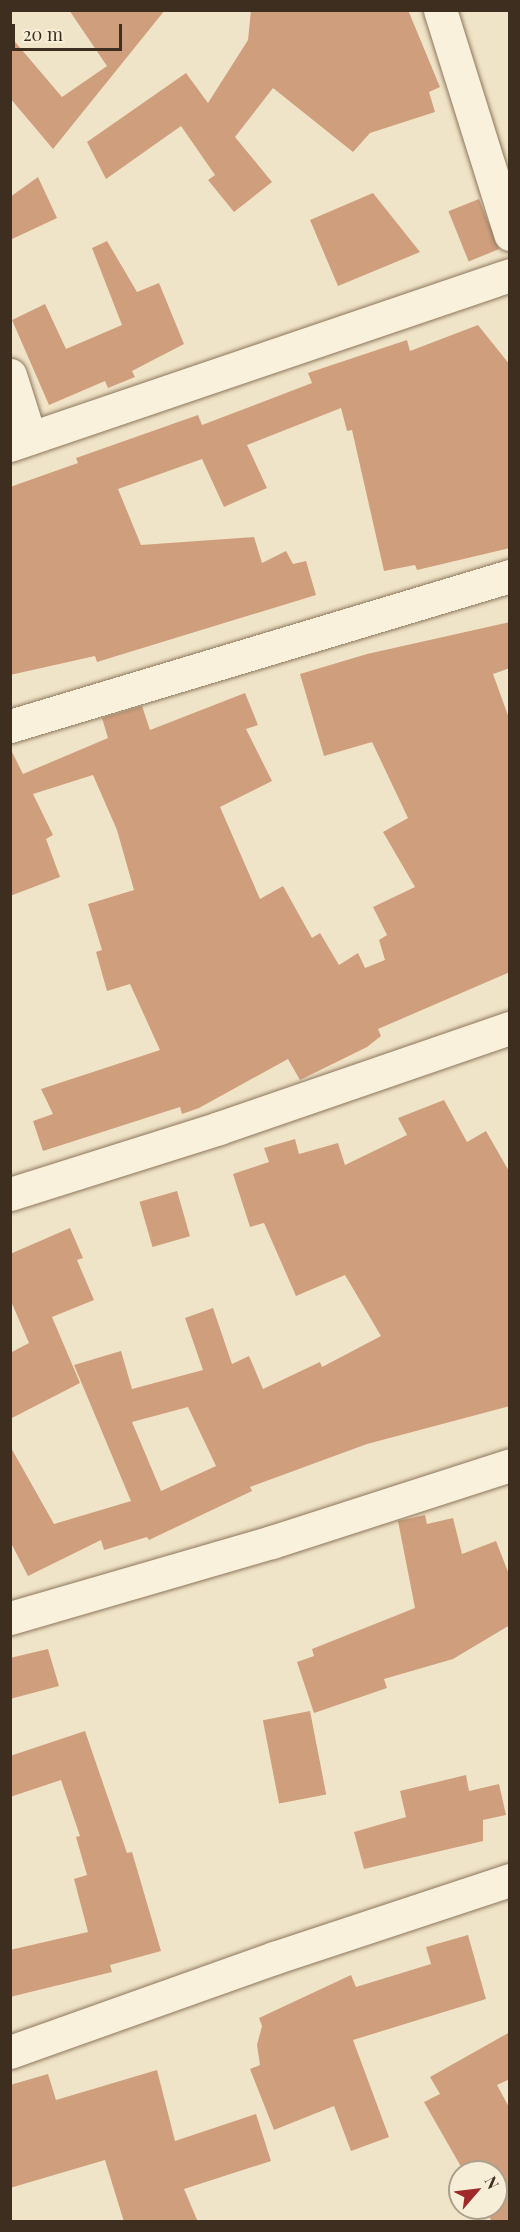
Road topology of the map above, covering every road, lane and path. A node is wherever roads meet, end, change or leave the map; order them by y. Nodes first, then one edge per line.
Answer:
1 (440, 10) edge
2 (510, 234) edge
3 (510, 275) edge
4 (10, 375) edge
5 (20, 442) edge
6 (510, 576) edge
7 (10, 726) edge
8 (510, 1028) edge
9 (10, 1194) edge
10 (510, 1465) edge
11 (10, 1618) edge
12 (510, 1880) edge
13 (10, 2052) edge

1 - 2 street
3 - 5 street
4 - 5 street
6 - 7 street
8 - 9 street
10 - 11 street
12 - 13 street

